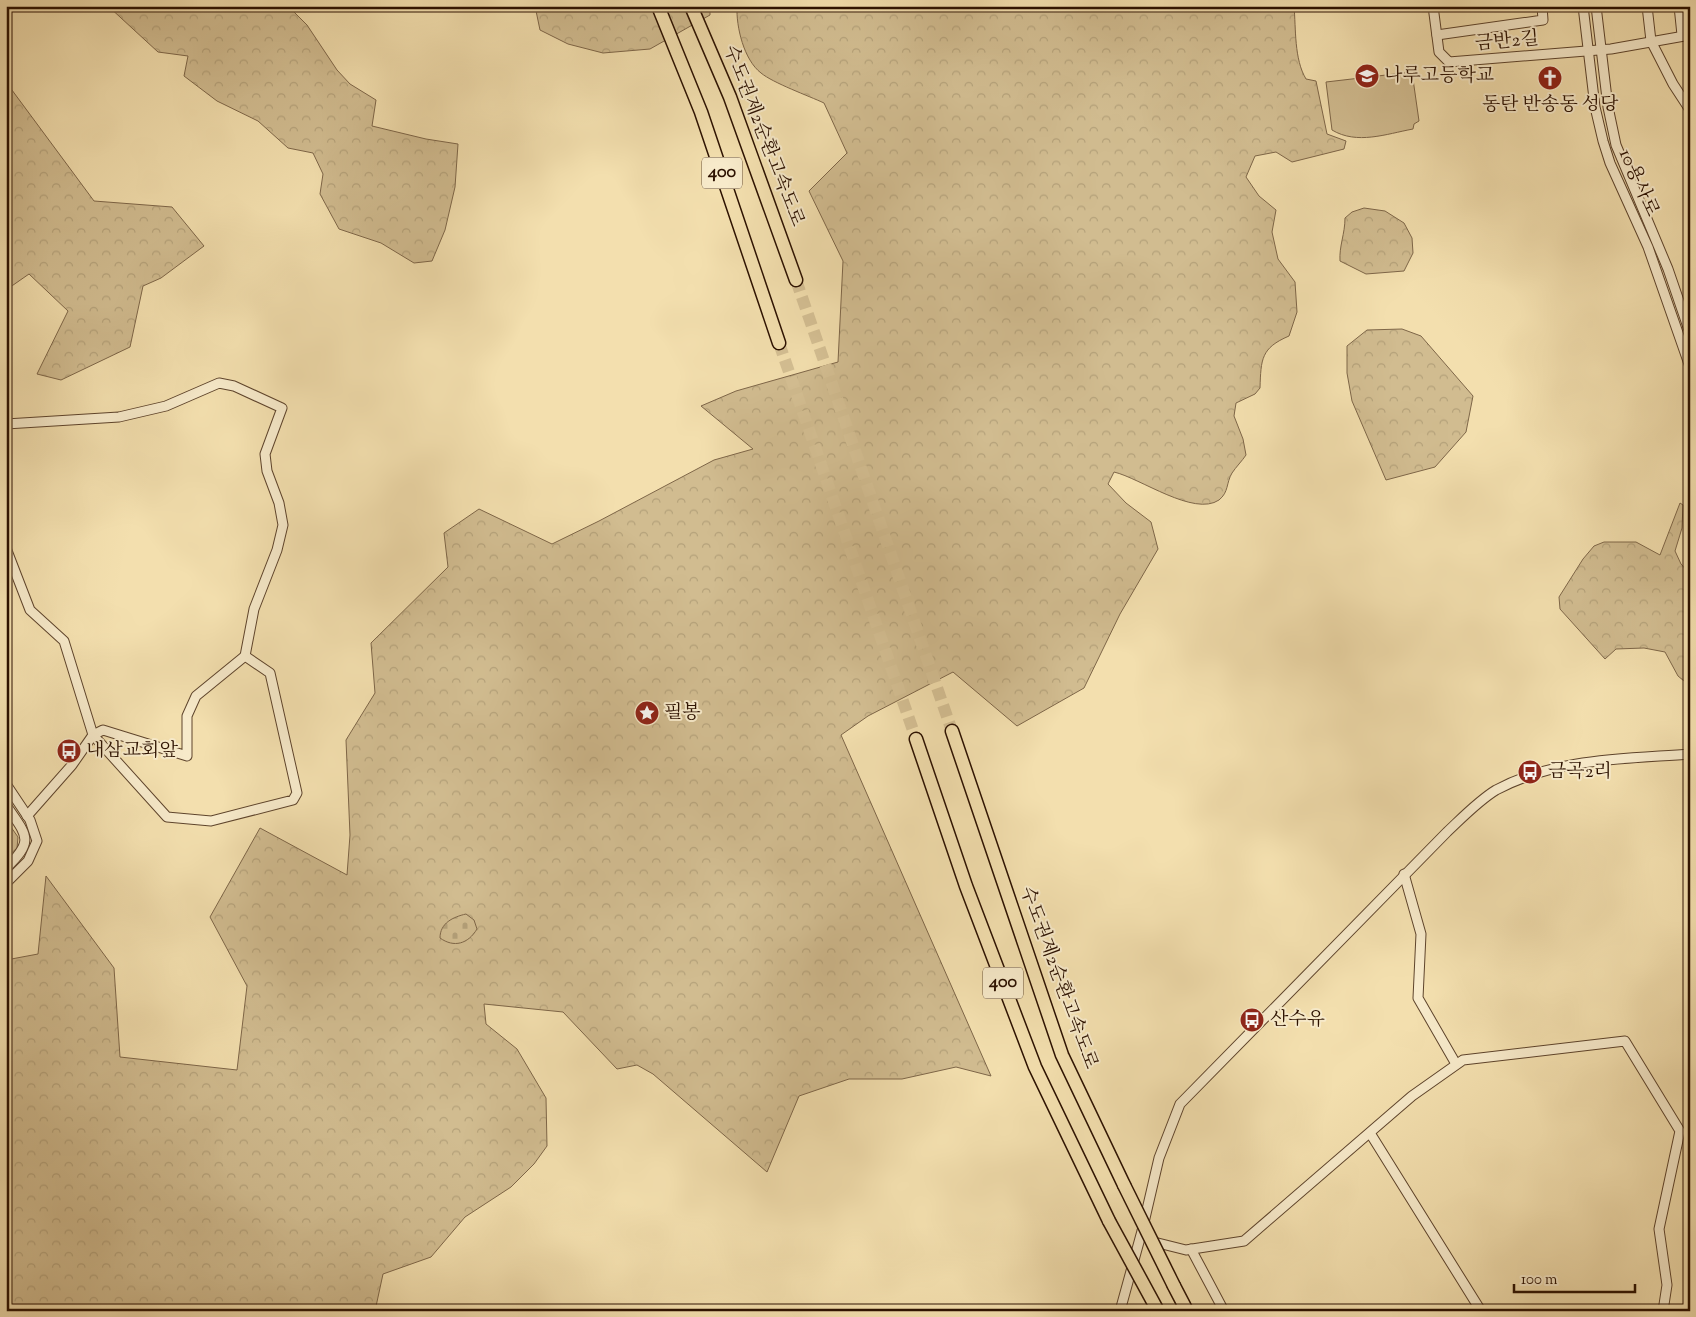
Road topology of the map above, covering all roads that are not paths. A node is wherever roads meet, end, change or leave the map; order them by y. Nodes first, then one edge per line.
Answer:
1 (658, 6) edge
2 (691, 6) edge
3 (1433, 6) edge
4 (1542, 6) edge
5 (1583, 6) edge
6 (1596, 6) edge
7 (1647, 6) edge
8 (1679, 6) edge
9 (1437, 35) junction
10 (1686, 35) edge
11 (1651, 41) junction
12 (1601, 49) junction
13 (1588, 50) junction
14 (1690, 110) edge
15 (796, 280) tunnel mouth
16 (1690, 333) edge
17 (779, 343) tunnel mouth
18 (1690, 367) edge
19 (6, 424) edge
20 (6, 548) edge
21 (245, 656) junction
22 (952, 731) tunnel mouth
23 (93, 735) junction
24 (916, 739) tunnel mouth
25 (1690, 754) edge
26 (6, 784) edge
27 (6, 805) edge
28 (27, 816) junction
29 (6, 868) edge
30 (1404, 874) junction
31 (6, 883) edge
32 (1456, 1064) junction
33 (1370, 1134) junction
34 (1140, 1239) junction
35 (1191, 1250) junction
36 (1120, 1311) edge
37 (1158, 1311) edge
38 (1188, 1311) edge
39 (1224, 1311) edge
40 (1481, 1311) edge
41 (1663, 1311) edge

1 - 17 highway, 400
2 - 15 highway, 수도권제2순환고속도로 / 400
3 - 9 street, 금반2길
4 - 9 street, 금반2길
5 - 13 street, 10용사로
6 - 12 street, 10용사로
7 - 11 street
8 - 10 street
9 - 13 street, 금반2길
10 - 11 street, 금반2길
11 - 12 street, 금반2길
11 - 14 street
12 - 13 street, 금반2길
12 - 16 street, 10용사로
13 - 18 street, 10용사로
19 - 21 street
20 - 23 street
21 - 23 street
21 - 23 street
22 - 38 highway, 수도권제2순환고속도로 / 400, bridge
23 - 28 street
24 - 37 highway, 400, bridge
25 - 30 street
26 - 28 street
27 - 29 street
28 - 31 street
30 - 32 street
30 - 34 street
32 - 33 street
32 - 41 street
33 - 35 street
33 - 40 street
34 - 35 street
34 - 36 street
35 - 39 street

